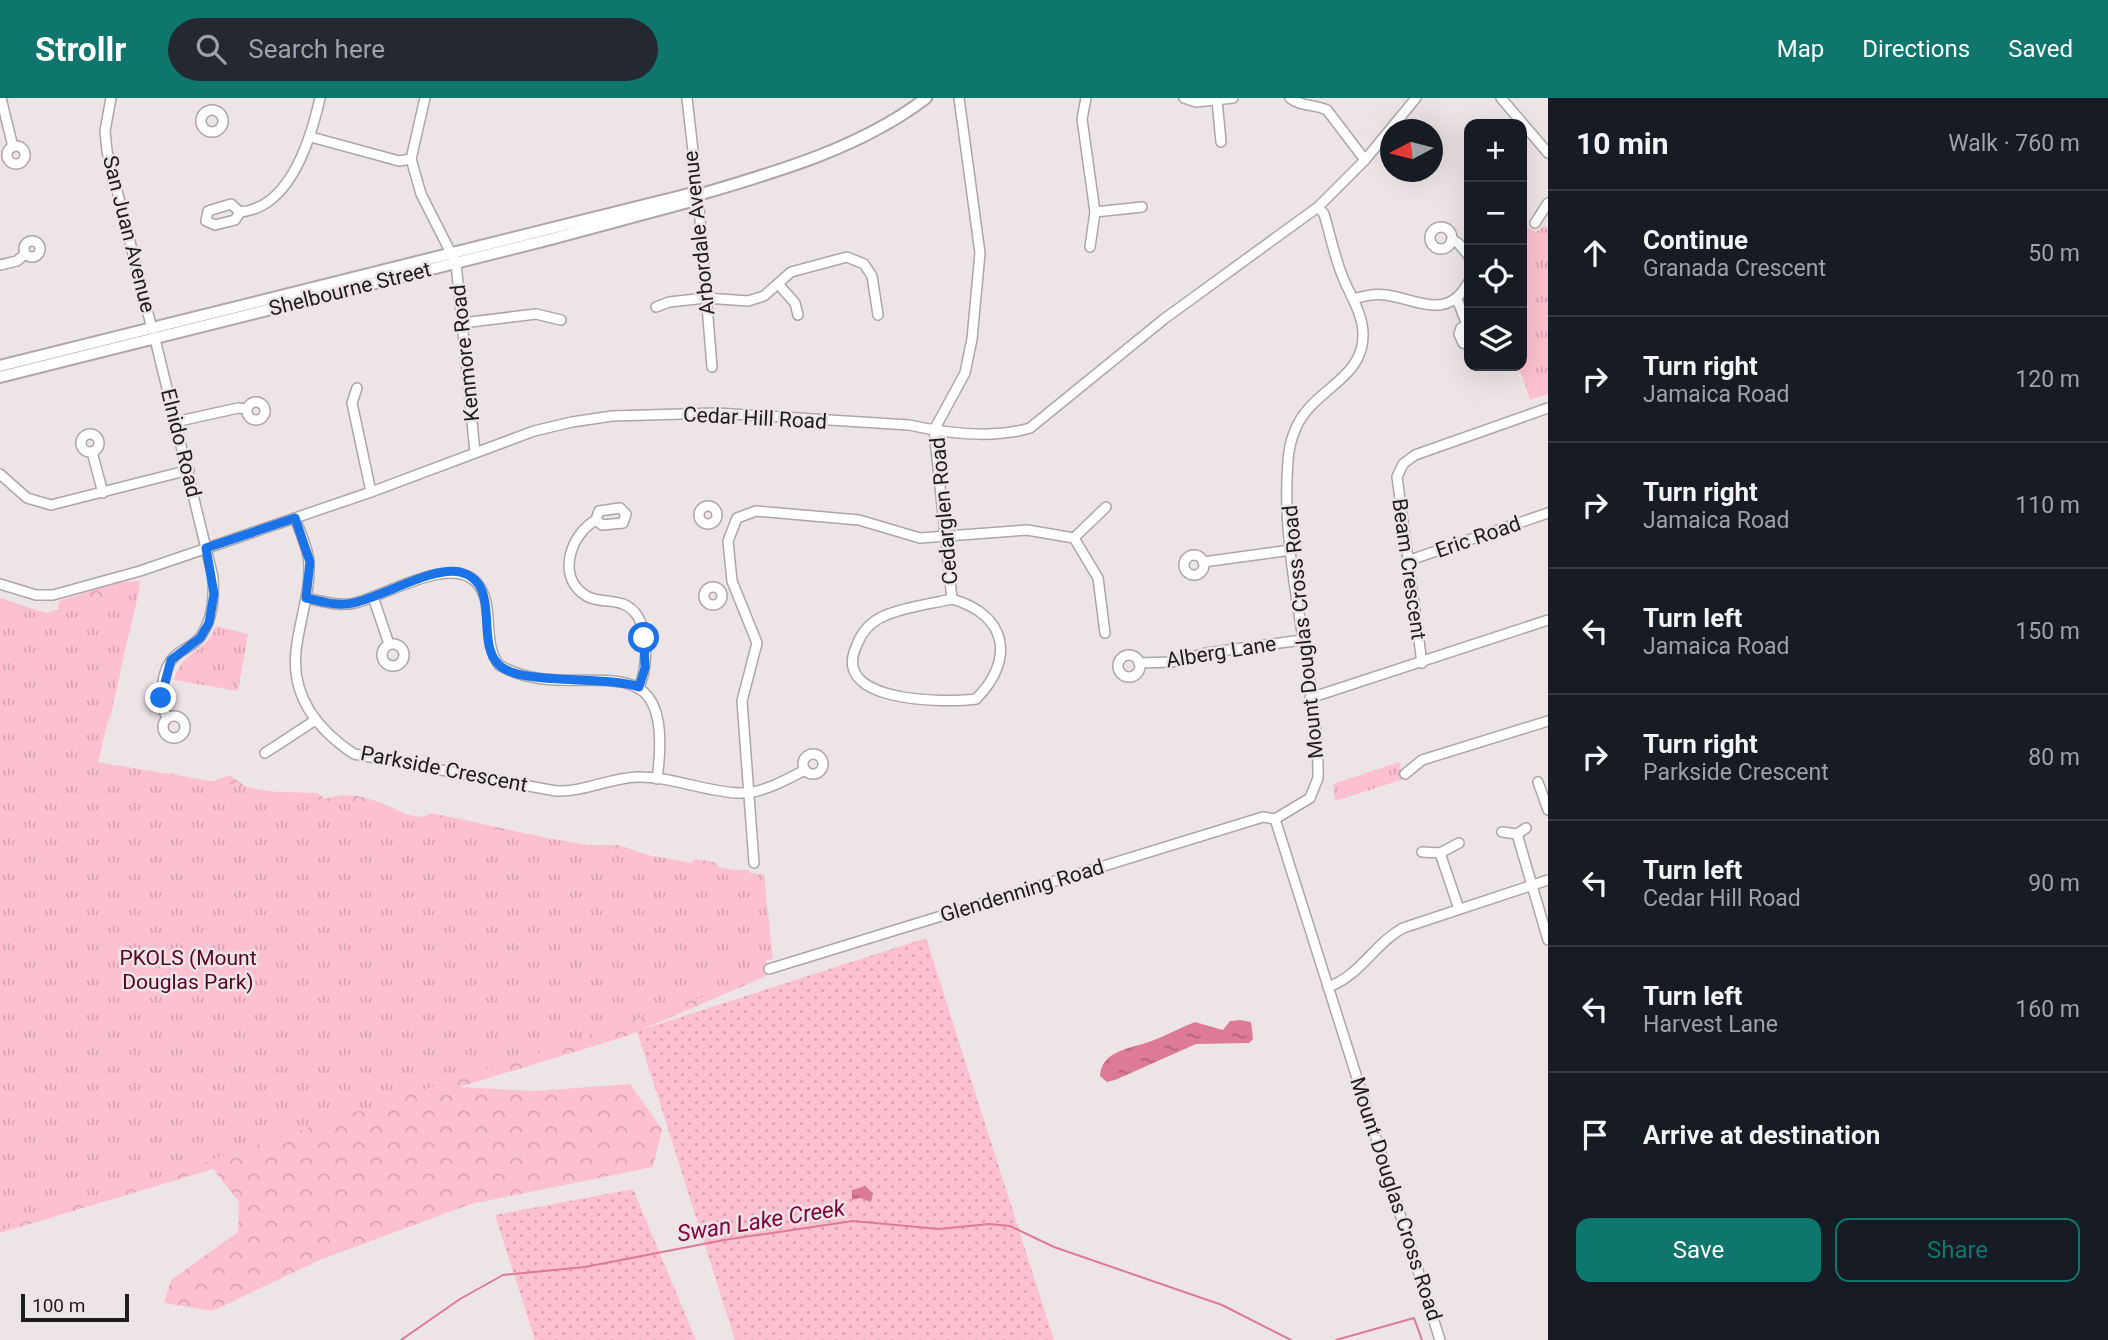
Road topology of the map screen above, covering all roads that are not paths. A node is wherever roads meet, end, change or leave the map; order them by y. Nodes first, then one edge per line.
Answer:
1 (1, 98) edge
2 (111, 98) edge
3 (216, 98) edge
4 (320, 98) edge
5 (425, 98) edge
6 (687, 98) edge
7 (926, 98) edge
8 (959, 98) edge
9 (1086, 98) edge
10 (1184, 98) edge
11 (1233, 98) edge
12 (1290, 98) edge
13 (1416, 98) edge
14 (1501, 98) edge
15 (1217, 100) junction
16 (213, 110) dead end
17 (311, 136) junction
18 (1221, 142) dead end
19 (13, 146) dead end
20 (1548, 152) edge
21 (411, 159) junction
22 (1365, 160) junction
23 (698, 195) junction
24 (1548, 203) edge
25 (1142, 207) dead end
26 (1318, 207) junction
27 (240, 212) dead end
28 (1095, 212) junction
29 (1535, 223) dead end
30 (1452, 240) dead end
31 (1090, 247) dead end
32 (1464, 250) edge
33 (25, 254) dead end
34 (454, 258) junction
35 (0, 265) edge
36 (779, 285) junction
37 (1464, 288) edge
38 (706, 298) junction
39 (1353, 299) junction
40 (1457, 299) junction
41 (656, 307) dead end
42 (798, 315) dead end
43 (878, 315) dead end
44 (1464, 316) edge
45 (561, 320) dead end
46 (462, 323) junction
47 (153, 334) junction
48 (0, 366) edge
49 (712, 367) dead end
50 (0, 377) edge
51 (357, 388) dead end
52 (1548, 408) edge
53 (247, 409) dead end
54 (175, 422) junction
55 (934, 430) junction
56 (92, 452) dead end
57 (475, 452) junction
58 (189, 470) junction
59 (0, 474) edge
60 (371, 492) junction
61 (103, 493) junction
62 (1106, 507) dead end
63 (1548, 513) edge
64 (295, 518) junction
65 (717, 519) dead end
66 (596, 520) dead end
67 (733, 525) junction
68 (946, 537) junction
69 (1074, 538) junction
70 (206, 548) junction
71 (1291, 550) junction
72 (1407, 561) junction
73 (1203, 562) dead end
74 (0, 584) edge
75 (735, 589) junction
76 (721, 594) dead end
77 (373, 597) junction
78 (306, 598) junction
79 (952, 599) junction
80 (1548, 620) edge
81 (1105, 633) dead end
82 (1302, 639) junction
83 (389, 644) dead end
84 (1139, 663) dead end
85 (1422, 663) junction
86 (639, 687) junction
87 (1310, 698) junction
88 (167, 718) dead end
89 (314, 721) junction
90 (1548, 721) edge
91 (265, 752) dead end
92 (805, 770) dead end
93 (1405, 774) dead end
94 (657, 779) junction
95 (1538, 782) dead end
96 (748, 791) junction
97 (1548, 810) edge
98 (1275, 818) junction
99 (1526, 828) dead end
100 (1502, 832) dead end
101 (1517, 834) junction
102 (1459, 843) dead end
103 (1422, 852) dead end
104 (1440, 853) junction
105 (754, 863) dead end
106 (1548, 880) edge
107 (1531, 886) junction
108 (1459, 909) junction
109 (1548, 940) edge
110 (769, 969) dead end
111 (1328, 987) junction
112 (1440, 1340) edge

1 - 19 street
2 - 47 street, San Juan Avenue
3 - 16 street
4 - 17 street
5 - 21 street, Kenmore Road
6 - 23 street, Arbordale Avenue
7 - 23 main road, Shelbourne Street
8 - 55 street, Cedarglen Road
9 - 28 street
10 - 15 street
11 - 15 street
12 - 22 street
13 - 22 street, Cedar Hill Road
14 - 20 street
15 - 18 street
17 - 21 street
17 - 27 street
21 - 34 street, Kenmore Road
22 - 26 street, Cedar Hill Road
23 - 34 main road, Shelbourne Street
23 - 38 street, Arbordale Avenue
24 - 29 street
25 - 28 street
26 - 39 street, Mount Douglas Cross Road
26 - 55 street, Cedar Hill Road
28 - 31 street
30 - 32 street
33 - 35 street
34 - 46 street, Kenmore Road
34 - 47 main road, Shelbourne Street
36 - 38 street
36 - 42 street
36 - 43 street
37 - 40 street
38 - 41 street
38 - 49 street, Arbordale Avenue
39 - 40 street
39 - 71 street, Mount Douglas Cross Road
40 - 44 street
45 - 46 street
46 - 57 street, Kenmore Road
47 - 48 main road, Shelbourne Street
47 - 50 main road, Shelbourne Street
47 - 54 street, Elnido Road
51 - 60 street
52 - 72 street, Beam Crescent
53 - 54 street
54 - 58 street, Elnido Road
55 - 57 street, Cedar Hill Road
55 - 68 street, Cedarglen Road
56 - 61 street
57 - 60 street, Cedar Hill Road
58 - 61 street
58 - 70 street, Elnido Road
59 - 61 street
60 - 64 street, Cedar Hill Road
62 - 69 street
63 - 72 street, Eric Road
64 - 70 street, Cedar Hill Road
64 - 78 street, Parkside Crescent
65 - 67 street
66 - 86 street
67 - 68 street
67 - 75 street
68 - 69 street
68 - 79 street, Cedarglen Road
69 - 81 street
70 - 74 street, Cedar Hill Road
70 - 88 street, Elnido Road
71 - 73 street
71 - 82 street, Mount Douglas Cross Road
72 - 85 street, Beam Crescent
75 - 76 street
75 - 96 street
77 - 78 street
77 - 83 street
77 - 86 street
78 - 89 street, Parkside Crescent
79 - 79 street, Cedarglen Road
80 - 85 street
82 - 84 street, Alberg Lane
82 - 87 street, Mount Douglas Cross Road
85 - 87 street
86 - 94 street
87 - 98 street, Mount Douglas Cross Road
89 - 91 street
89 - 94 street, Parkside Crescent
90 - 93 street
92 - 96 street, Parkside Crescent
94 - 96 street, Parkside Crescent
95 - 97 street
96 - 105 street
98 - 110 street, Glendenning Road
98 - 111 street, Mount Douglas Cross Road
99 - 101 street
100 - 101 street
101 - 107 street
102 - 104 street
103 - 104 street
104 - 108 street
106 - 107 street
107 - 108 street
107 - 109 street
108 - 111 street
111 - 112 street, Mount Douglas Cross Road

